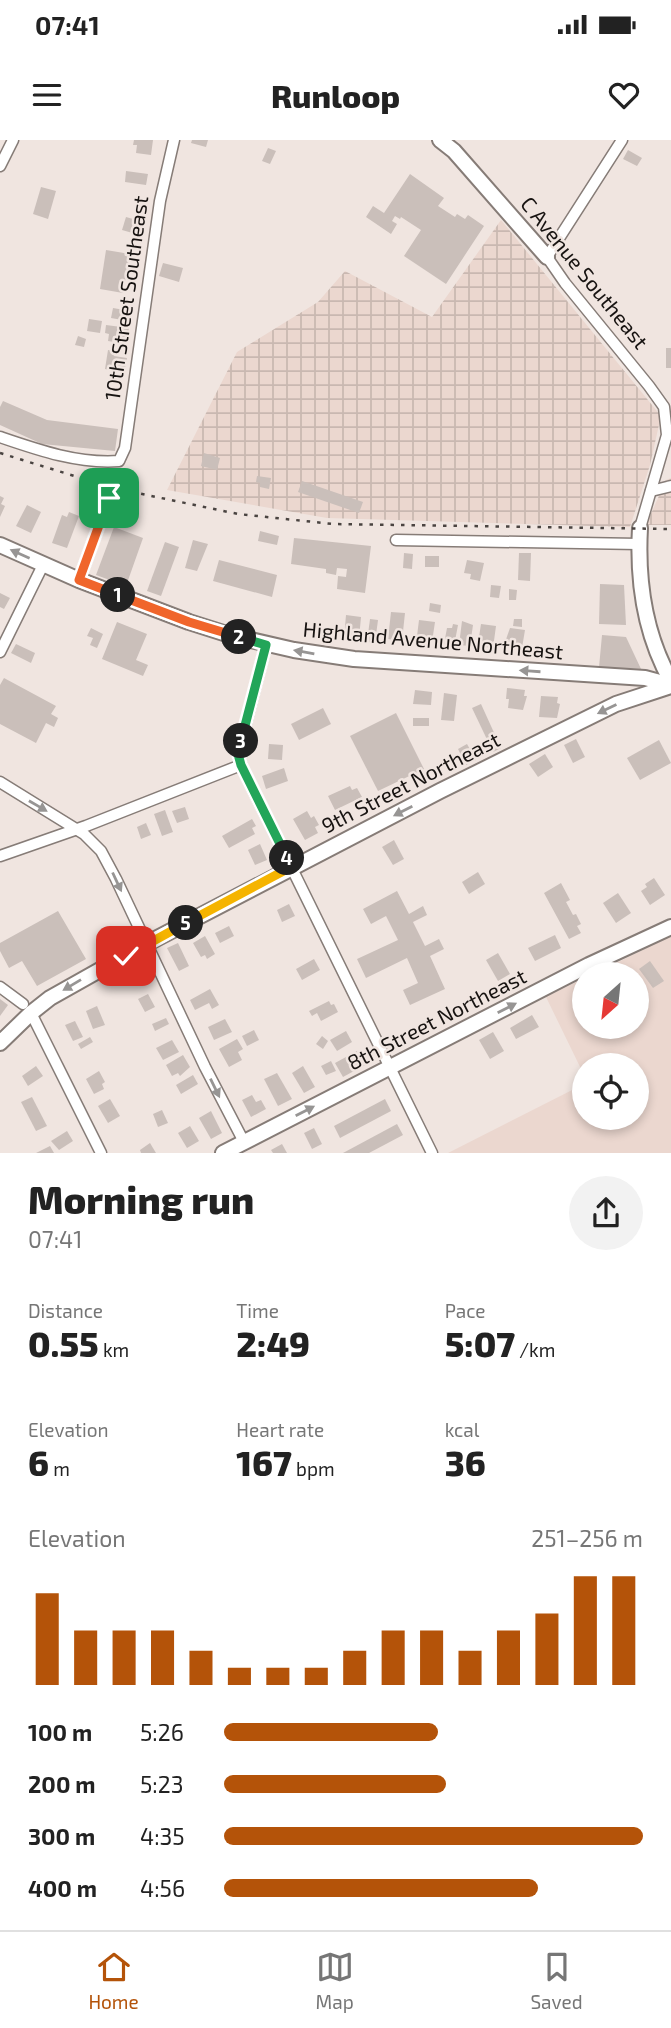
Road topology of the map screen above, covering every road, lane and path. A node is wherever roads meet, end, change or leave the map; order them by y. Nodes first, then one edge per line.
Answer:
1 (13, 140) edge
2 (174, 140) edge
3 (440, 140) edge
4 (622, 140) edge
5 (0, 166) edge
6 (547, 257) junction
7 (0, 437) edge
8 (671, 486) edge
9 (651, 491) junction
10 (109, 498) dead end
11 (640, 528) joint
12 (396, 540) dead end
13 (639, 544) junction
14 (0, 545) edge
15 (43, 565) junction
16 (79, 580) junction
17 (266, 645) junction
18 (0, 652) edge
19 (671, 684) edge
20 (241, 765) junction
21 (0, 782) edge
22 (77, 829) junction
23 (0, 856) edge
24 (291, 867) junction
25 (671, 927) edge
26 (146, 944) junction
27 (0, 986) edge
28 (27, 1009) junction
29 (0, 1043) edge
30 (389, 1069) junction
31 (244, 1142) junction
32 (102, 1153) edge
33 (223, 1153) edge
34 (432, 1153) edge

1 - 5 street
2 - 7 street, 10th Street Southeast
3 - 6 main road, C Avenue Southeast
4 - 6 street
6 - 9 street, C Avenue Southeast
8 - 9 street
9 - 11 street, C Avenue Southeast
10 - 16 street
11 - 13 main road
12 - 13 street
13 - 19 main road
15 -> 14 main road, Highland Avenue Northeast
15 - 16 main road, Highland Avenue Northeast
15 - 18 street
16 - 17 main road, Highland Avenue Northeast
19 -> 17 main road, Highland Avenue Northeast
17 - 20 street
19 -> 24 main road, 9th Street Northeast
20 - 22 street
20 - 24 street
21 -> 22 street
22 - 23 street
22 -> 26 street
24 - 26 main road, 9th Street Northeast
24 - 30 street
30 -> 25 main road, 8th Street Northeast
26 -> 28 main road, 9th Street Northeast
26 -> 31 street
27 - 28 street
28 - 29 main road, 9th Street Northeast
28 - 32 street
31 -> 30 main road, 8th Street Northeast
30 - 34 street
31 - 33 main road, 8th Street Northeast

